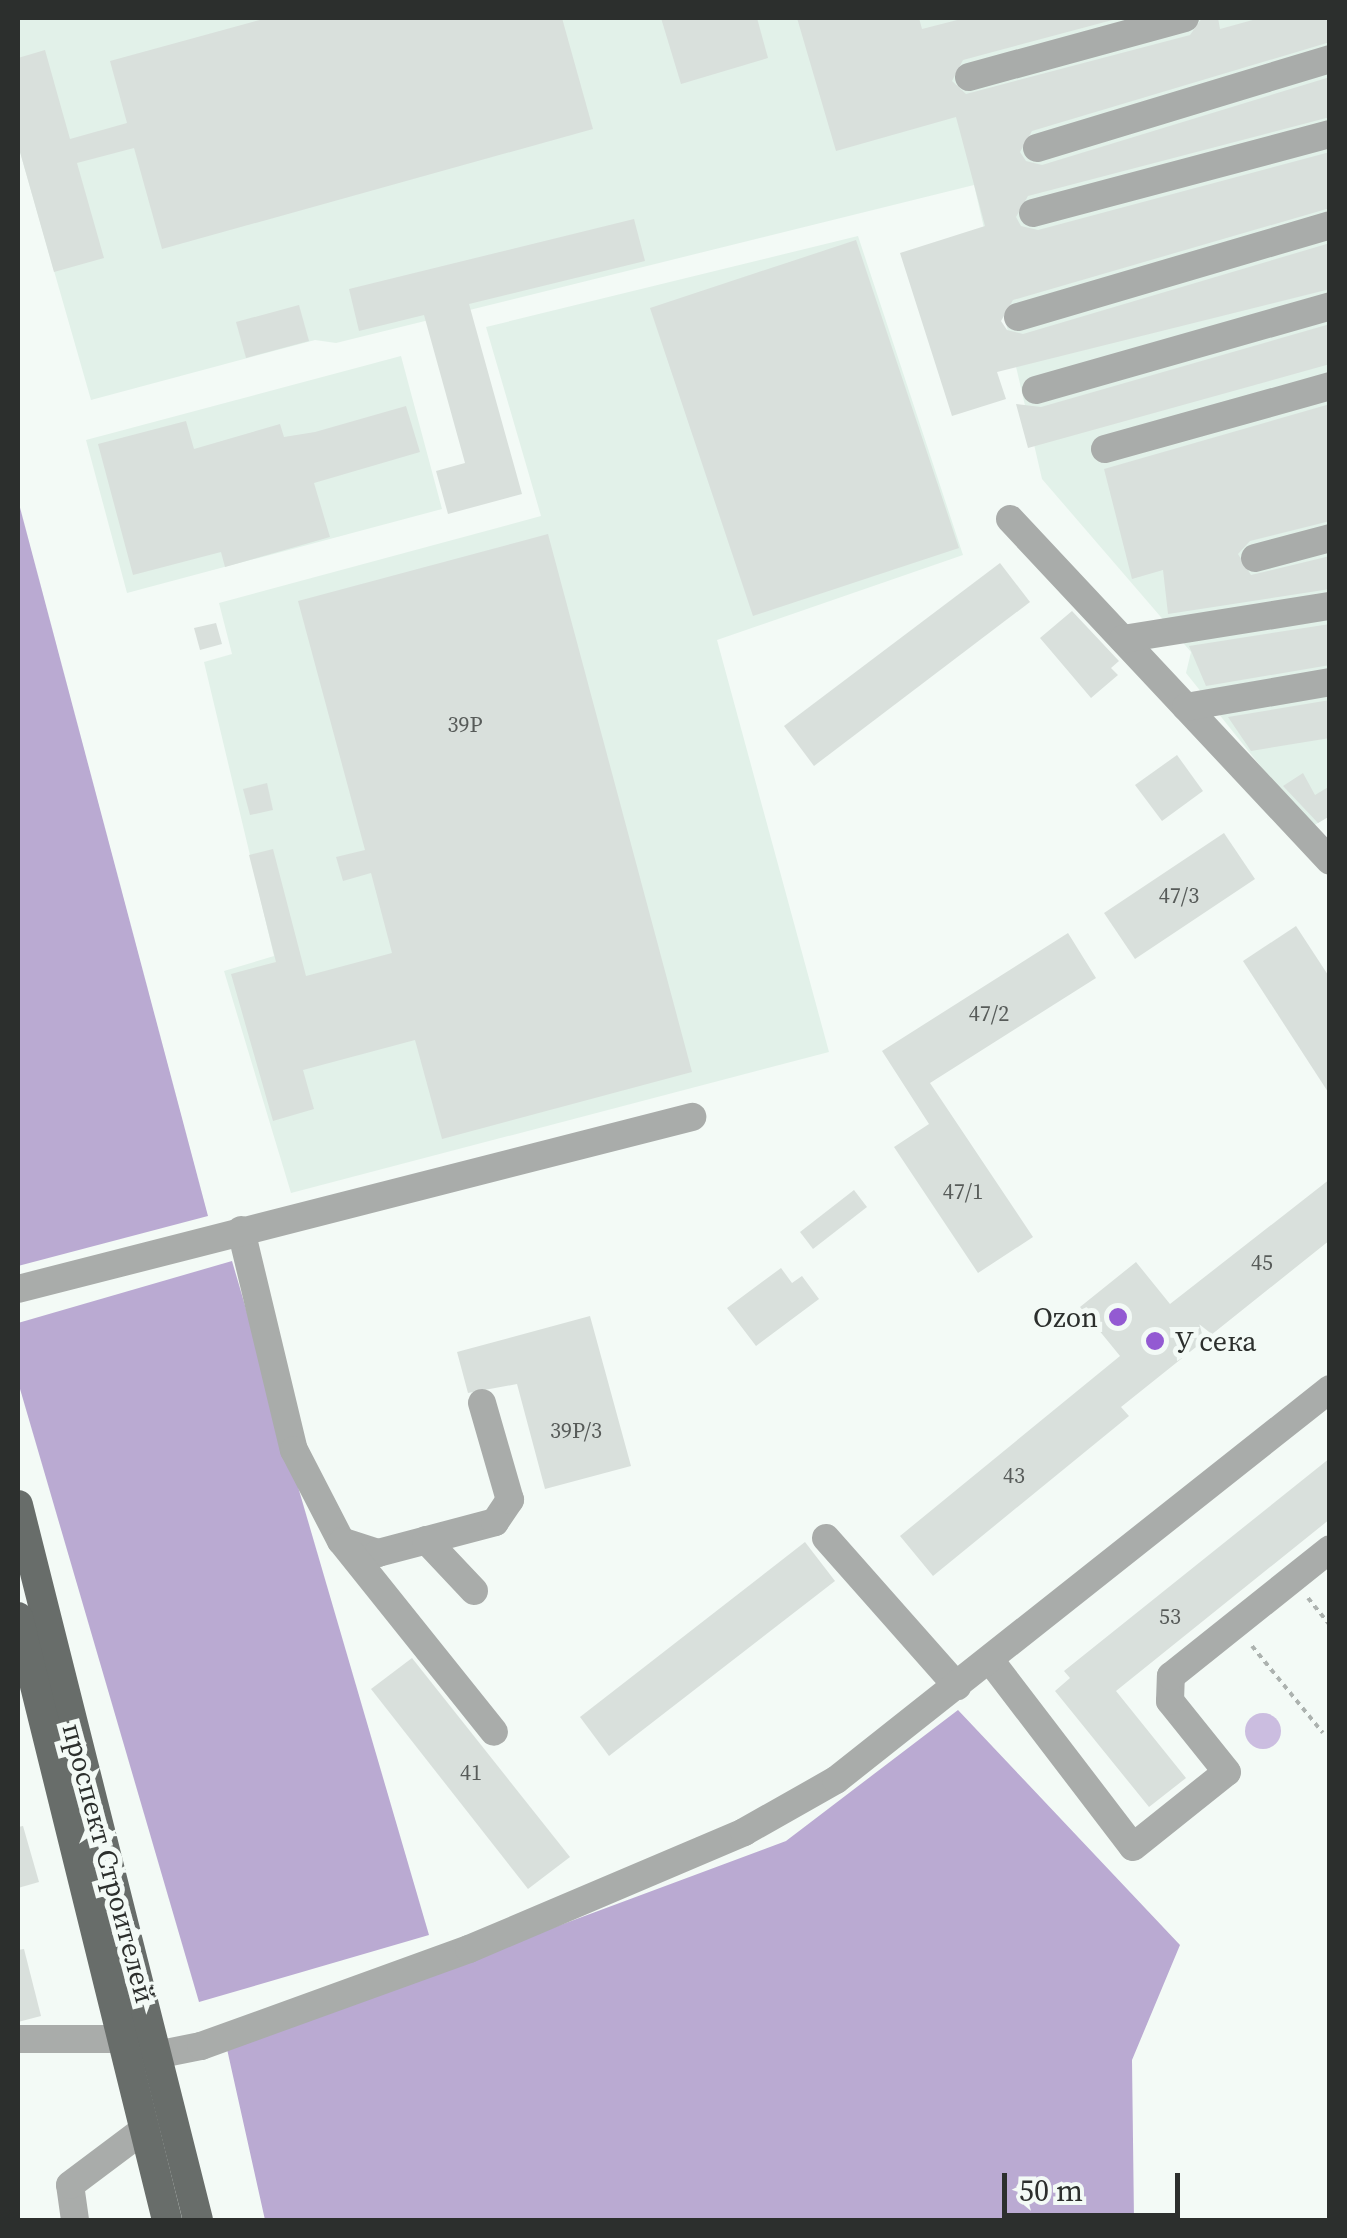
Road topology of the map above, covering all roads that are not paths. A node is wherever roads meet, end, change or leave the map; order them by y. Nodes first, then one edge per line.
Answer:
1 (1185, 18) edge
2 (1330, 59) edge
3 (969, 77) dead end
4 (1330, 134) edge
5 (1038, 148) dead end
6 (1033, 213) dead end
7 (1330, 225) edge
8 (1330, 306) edge
9 (1018, 317) dead end
10 (1330, 386) edge
11 (1036, 390) dead end
12 (1105, 449) dead end
13 (1010, 519) dead end
14 (1330, 538) edge
15 (1255, 558) dead end
16 (1330, 606) edge
17 (1122, 639) junction
18 (1330, 682) edge
19 (1186, 707) junction
20 (1330, 861) edge
21 (692, 1118) dead end
22 (242, 1230) junction
23 (18, 1289) edge
24 (1330, 1389) edge
25 (482, 1404) dead end
26 (18, 1505) edge
27 (826, 1538) dead end
28 (426, 1540) junction
29 (341, 1541) junction
30 (1330, 1549) edge
31 (474, 1591) dead end
32 (18, 1617) edge
33 (990, 1660) junction
34 (956, 1686) junction
35 (494, 1732) dead end
36 (18, 2039) edge
37 (137, 2051) junction
38 (146, 2128) junction
39 (75, 2220) edge
40 (168, 2220) edge
41 (198, 2220) edge

1 - 3 street
2 - 5 street
4 - 6 street
7 - 9 street
8 - 11 street
10 - 12 street
13 - 17 street
14 - 15 street
16 - 17 street
17 - 19 street
18 - 19 street
19 - 20 street
21 - 22 street
22 - 23 street
22 - 29 street
24 - 33 street
25 - 28 street
26 - 37 main road, проспект Строителей
27 - 34 street
28 - 29 street
28 - 31 street
29 - 35 street
30 - 33 street
32 - 37 main road, проспект Строителей
33 - 34 street
34 - 37 street
36 - 37 street
37 - 38 main road, проспект Строителей
37 - 41 main road, проспект Строителей
38 - 39 street
38 - 40 main road, проспект Строителей

